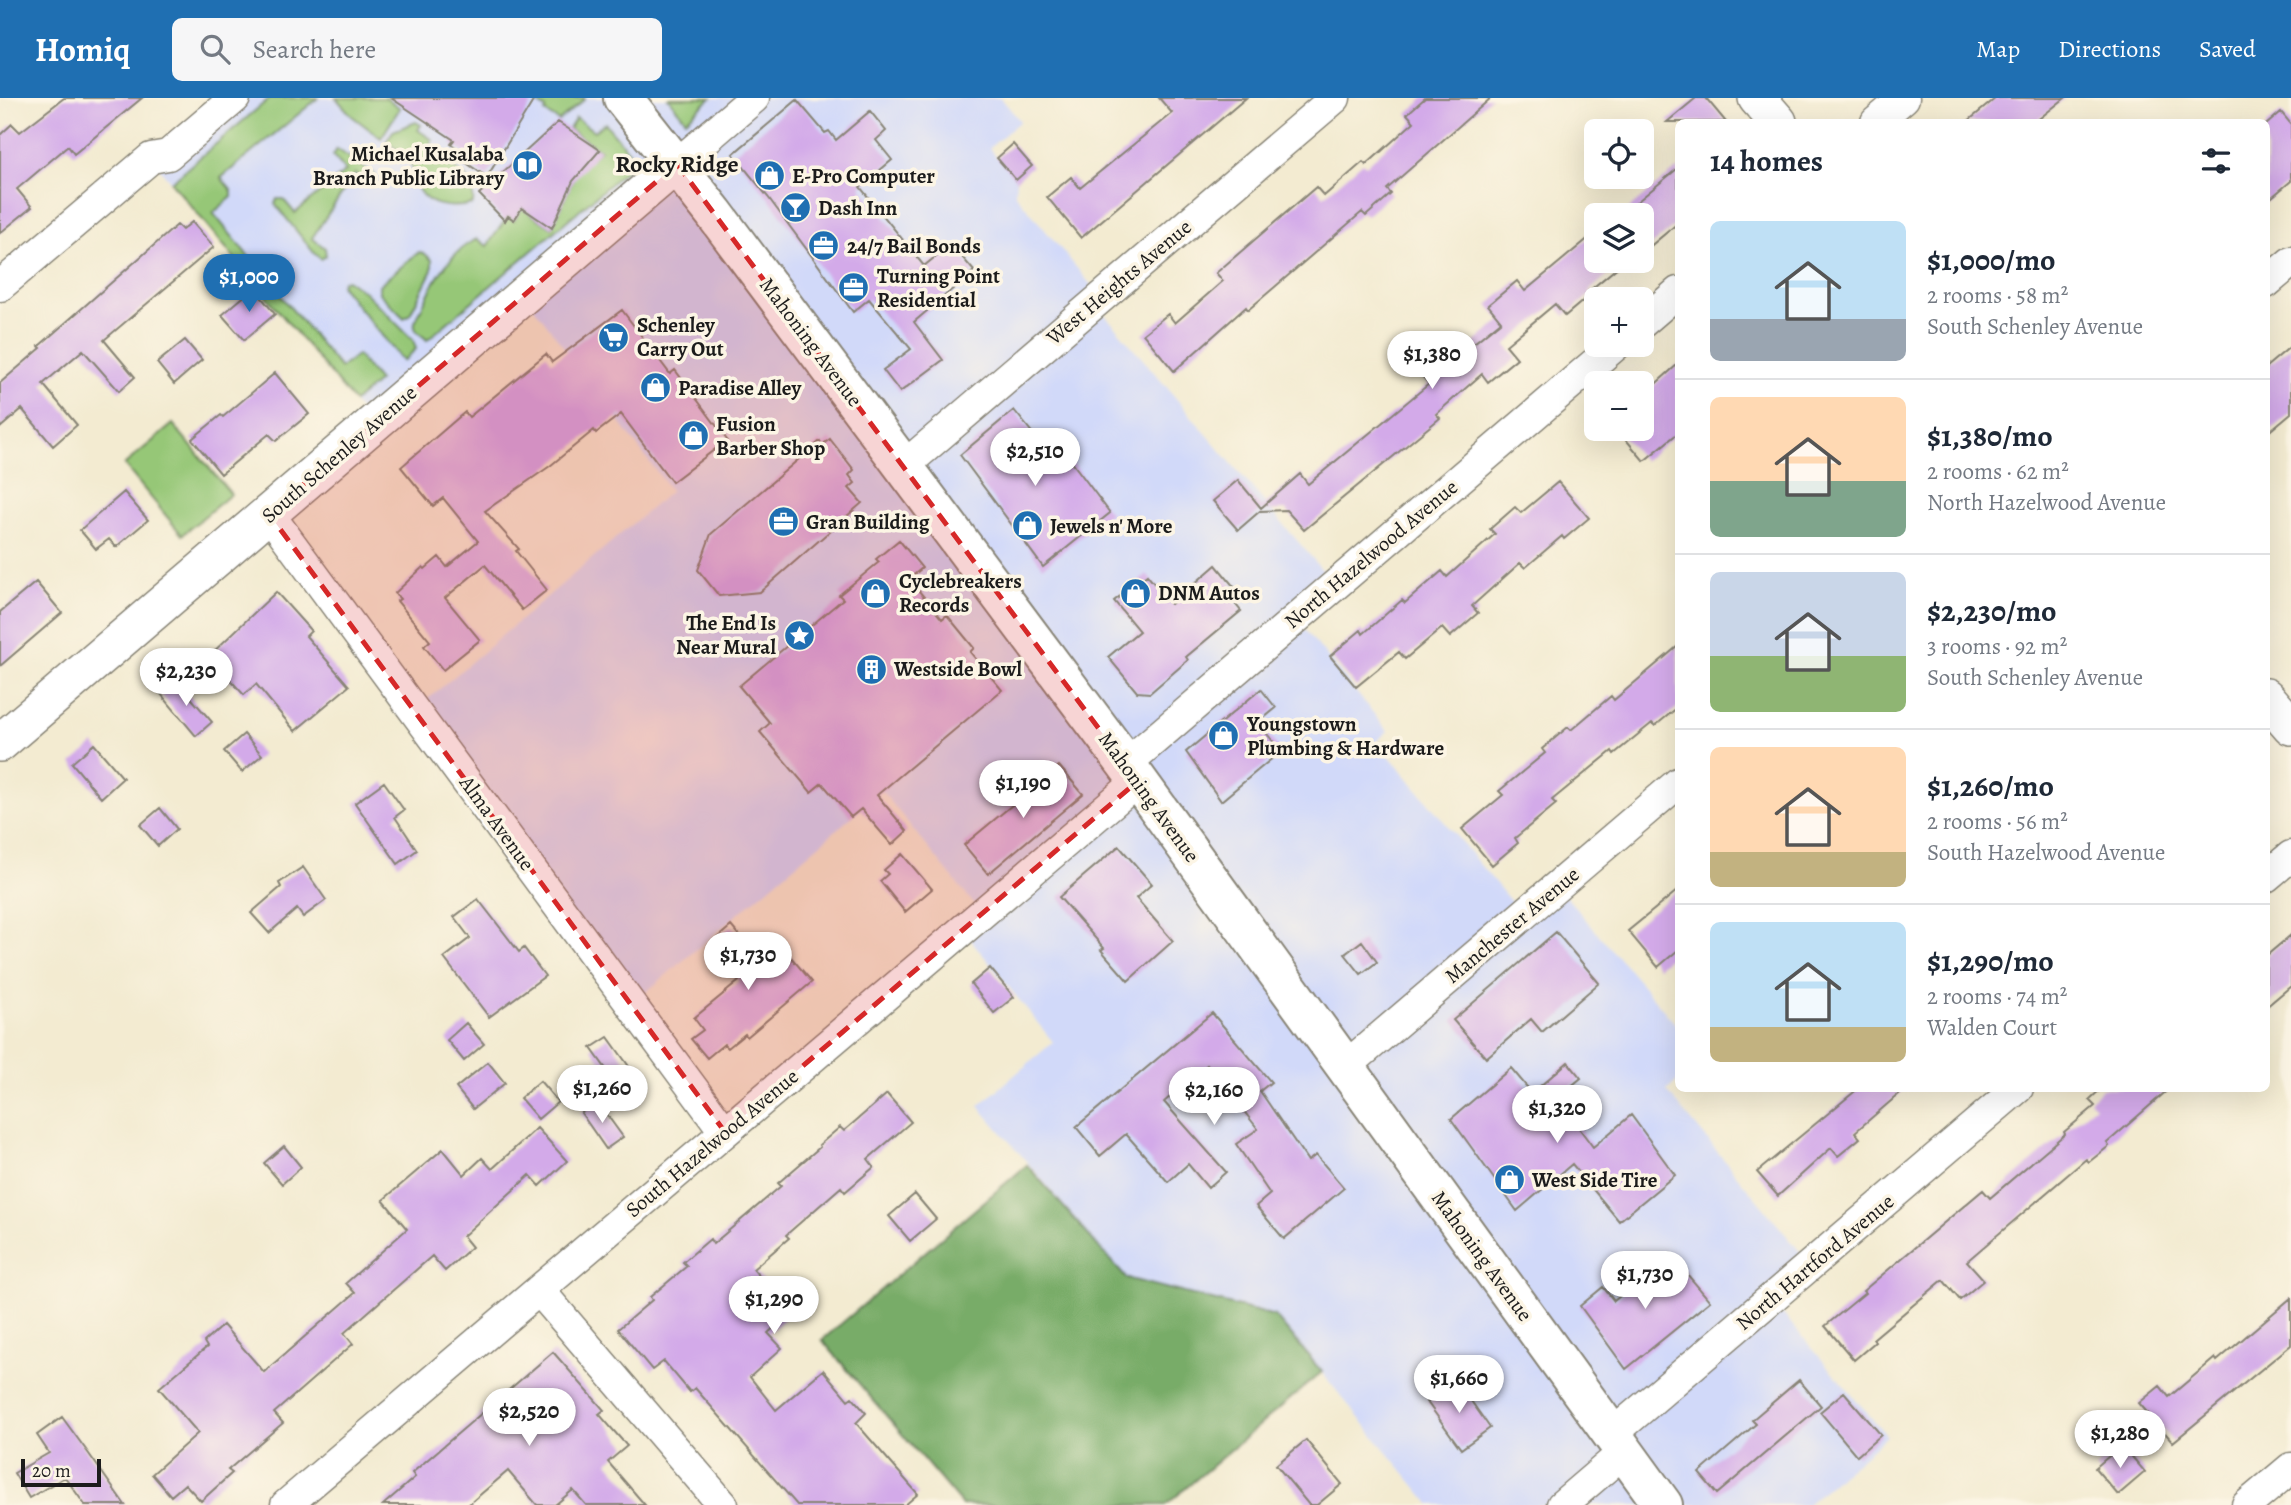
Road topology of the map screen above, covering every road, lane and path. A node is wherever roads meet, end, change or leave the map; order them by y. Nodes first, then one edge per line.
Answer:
1 (235, 98) edge
2 (623, 98) edge
3 (754, 98) edge
4 (1335, 98) edge
5 (1757, 98) edge
6 (1905, 98) edge
7 (1775, 119) edge
8 (1880, 119) edge
9 (677, 164) junction
10 (2291, 262) edge
11 (2270, 280) edge
12 (0, 286) edge
13 (1675, 295) edge
14 (1654, 313) edge
15 (1602, 357) edge
16 (904, 466) junction
17 (269, 514) junction
18 (2270, 701) edge
19 (2291, 726) edge
20 (0, 743) edge
21 (1132, 773) junction
22 (1675, 786) edge
23 (2291, 856) edge
24 (2270, 874) edge
25 (1345, 1067) junction
26 (2013, 1092) edge
27 (725, 1132) junction
28 (539, 1290) junction
29 (1618, 1443) junction
30 (2291, 1468) edge
31 (286, 1505) edge
32 (723, 1505) edge
33 (1562, 1505) edge
34 (1662, 1505) edge
35 (2247, 1505) edge

1 - 12 street
2 - 9 main road, Mahoning Avenue
3 - 9 street
4 - 16 street, West Heights Avenue
5 - 7 street
6 - 8 street
9 - 16 main road, Mahoning Avenue
9 - 17 street, South Schenley Avenue
10 - 11 street
13 - 14 street
15 - 21 street, North Hazelwood Avenue
16 - 21 main road, Mahoning Avenue
17 - 20 street, South Schenley Avenue
17 - 27 street, Alma Avenue
18 - 19 street
21 - 25 main road, Mahoning Avenue
21 - 27 street, South Hazelwood Avenue
22 - 25 street, Manchester Avenue
23 - 24 street
25 - 29 main road, Mahoning Avenue
26 - 29 street, North Hartford Avenue
27 - 28 street, South Hazelwood Avenue
28 - 31 street, South Hazelwood Avenue
28 - 32 street
29 - 33 street, North Hartford Avenue
29 - 34 main road, Mahoning Avenue
30 - 35 street

